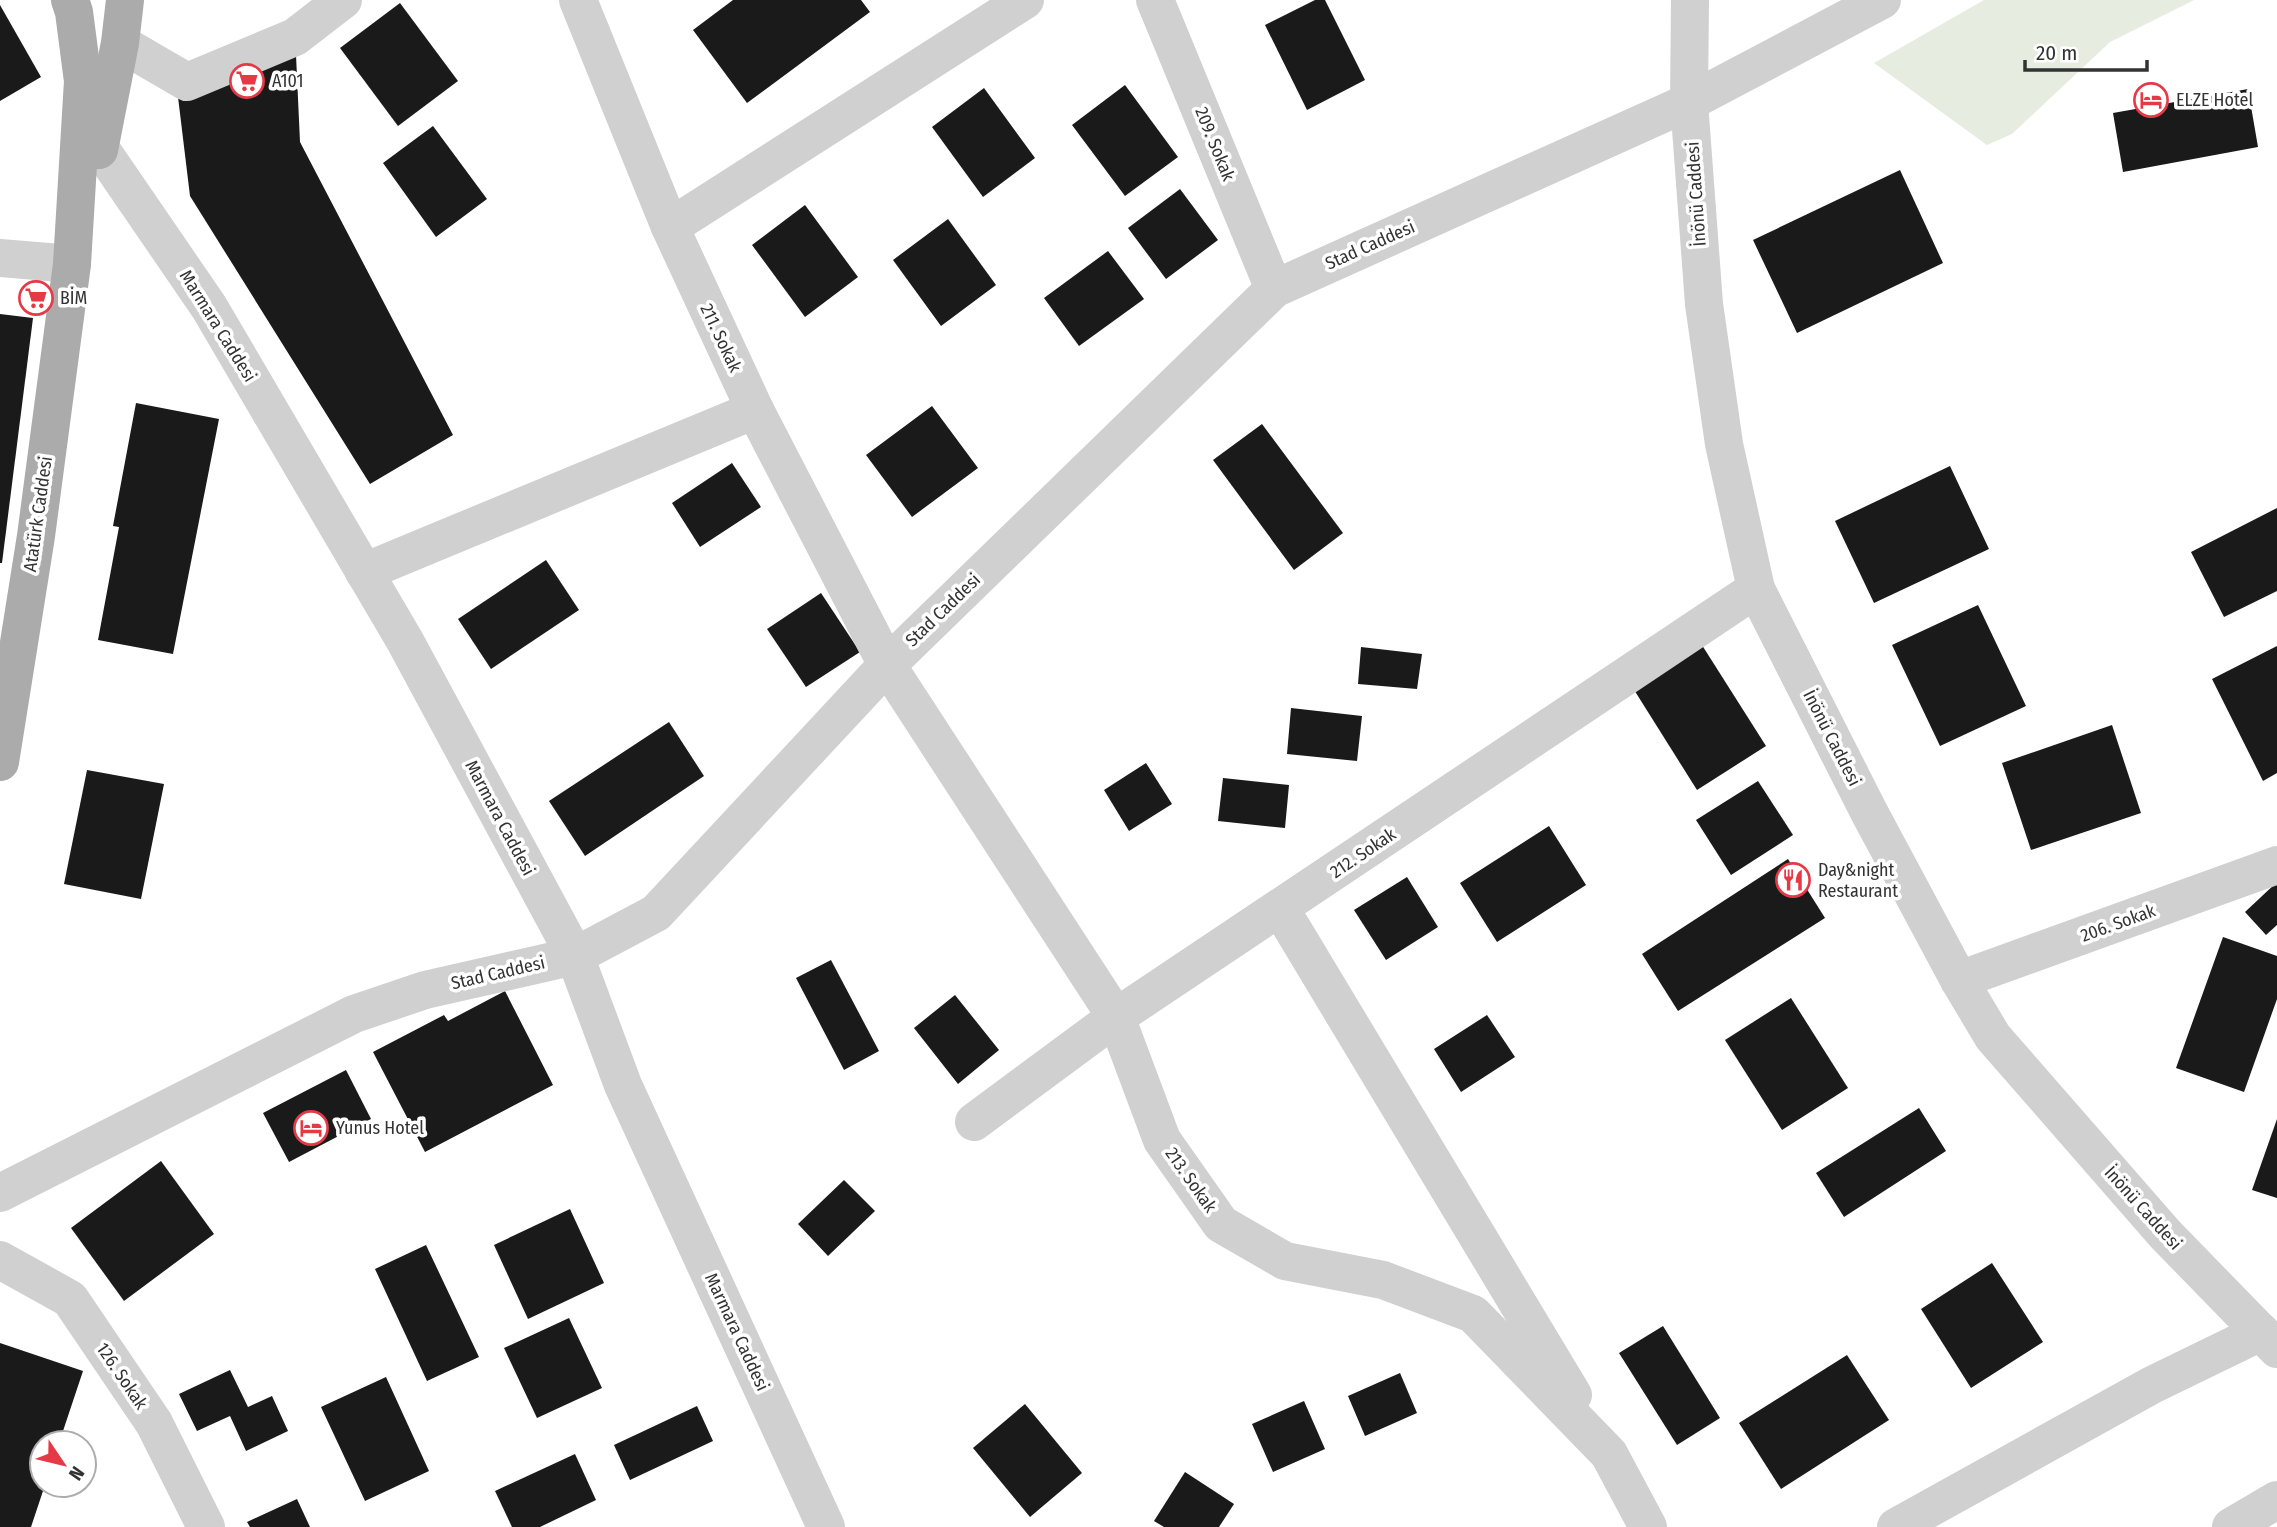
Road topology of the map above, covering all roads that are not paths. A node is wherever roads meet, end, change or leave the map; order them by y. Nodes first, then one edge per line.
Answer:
1 (70, 0) edge
2 (125, 0) edge
3 (343, 0) edge
4 (578, 0) edge
5 (1025, 0) edge
6 (1155, 0) edge
7 (1690, 0) edge
8 (1882, 0) edge
9 (120, 43) junction
10 (1689, 102) junction
11 (100, 148) junction
12 (670, 227) junction
13 (0, 258) edge
14 (72, 264) junction
15 (1274, 289) junction
16 (755, 410) junction
17 (364, 572) junction
18 (1756, 589) junction
19 (887, 665) junction
20 (0, 762) edge
21 (2277, 865) edge
22 (1280, 908) junction
23 (575, 956) junction
24 (1959, 980) junction
25 (1116, 1017) junction
26 (974, 1122) dead end
27 (0, 1193) edge
28 (0, 1260) edge
29 (2269, 1340) edge
30 (1609, 1454) junction
31 (2277, 1500) edge
32 (206, 1527) edge
33 (827, 1527) edge
34 (1648, 1527) edge
35 (1896, 1527) edge
36 (2231, 1527) edge

1 - 14 main road
2 - 9 main road
3 - 9 street
4 - 12 street, 211. Sokak
5 - 12 street
6 - 15 street, 209. Sokak
7 - 10 street, İnönü Caddesi
8 - 10 street, Stad Caddesi
9 - 11 main road
10 - 15 street, Stad Caddesi
10 - 18 street, İnönü Caddesi
11 - 14 main road
11 - 17 street, Marmara Caddesi
12 - 16 street, 211. Sokak
13 - 14 street
14 - 20 main road, Atatürk Caddesi
15 - 19 street, Stad Caddesi
16 - 17 street
16 - 19 street, 211. Sokak
17 - 23 street, Marmara Caddesi
18 - 22 street, 212. Sokak
18 - 24 street, İnönü Caddesi
19 - 23 street, Stad Caddesi
19 - 25 street, 213. Sokak
21 - 24 street, 206. Sokak
22 - 25 street, 212. Sokak
22 - 30 street
23 - 27 street, Stad Caddesi
23 - 33 street, Marmara Caddesi
24 - 29 street, İnönü Caddesi
25 - 26 street, 212. Sokak
25 - 30 street, 213. Sokak
28 - 32 street, 126. Sokak
29 - 35 street
30 - 34 street, 213. Sokak
31 - 36 street

